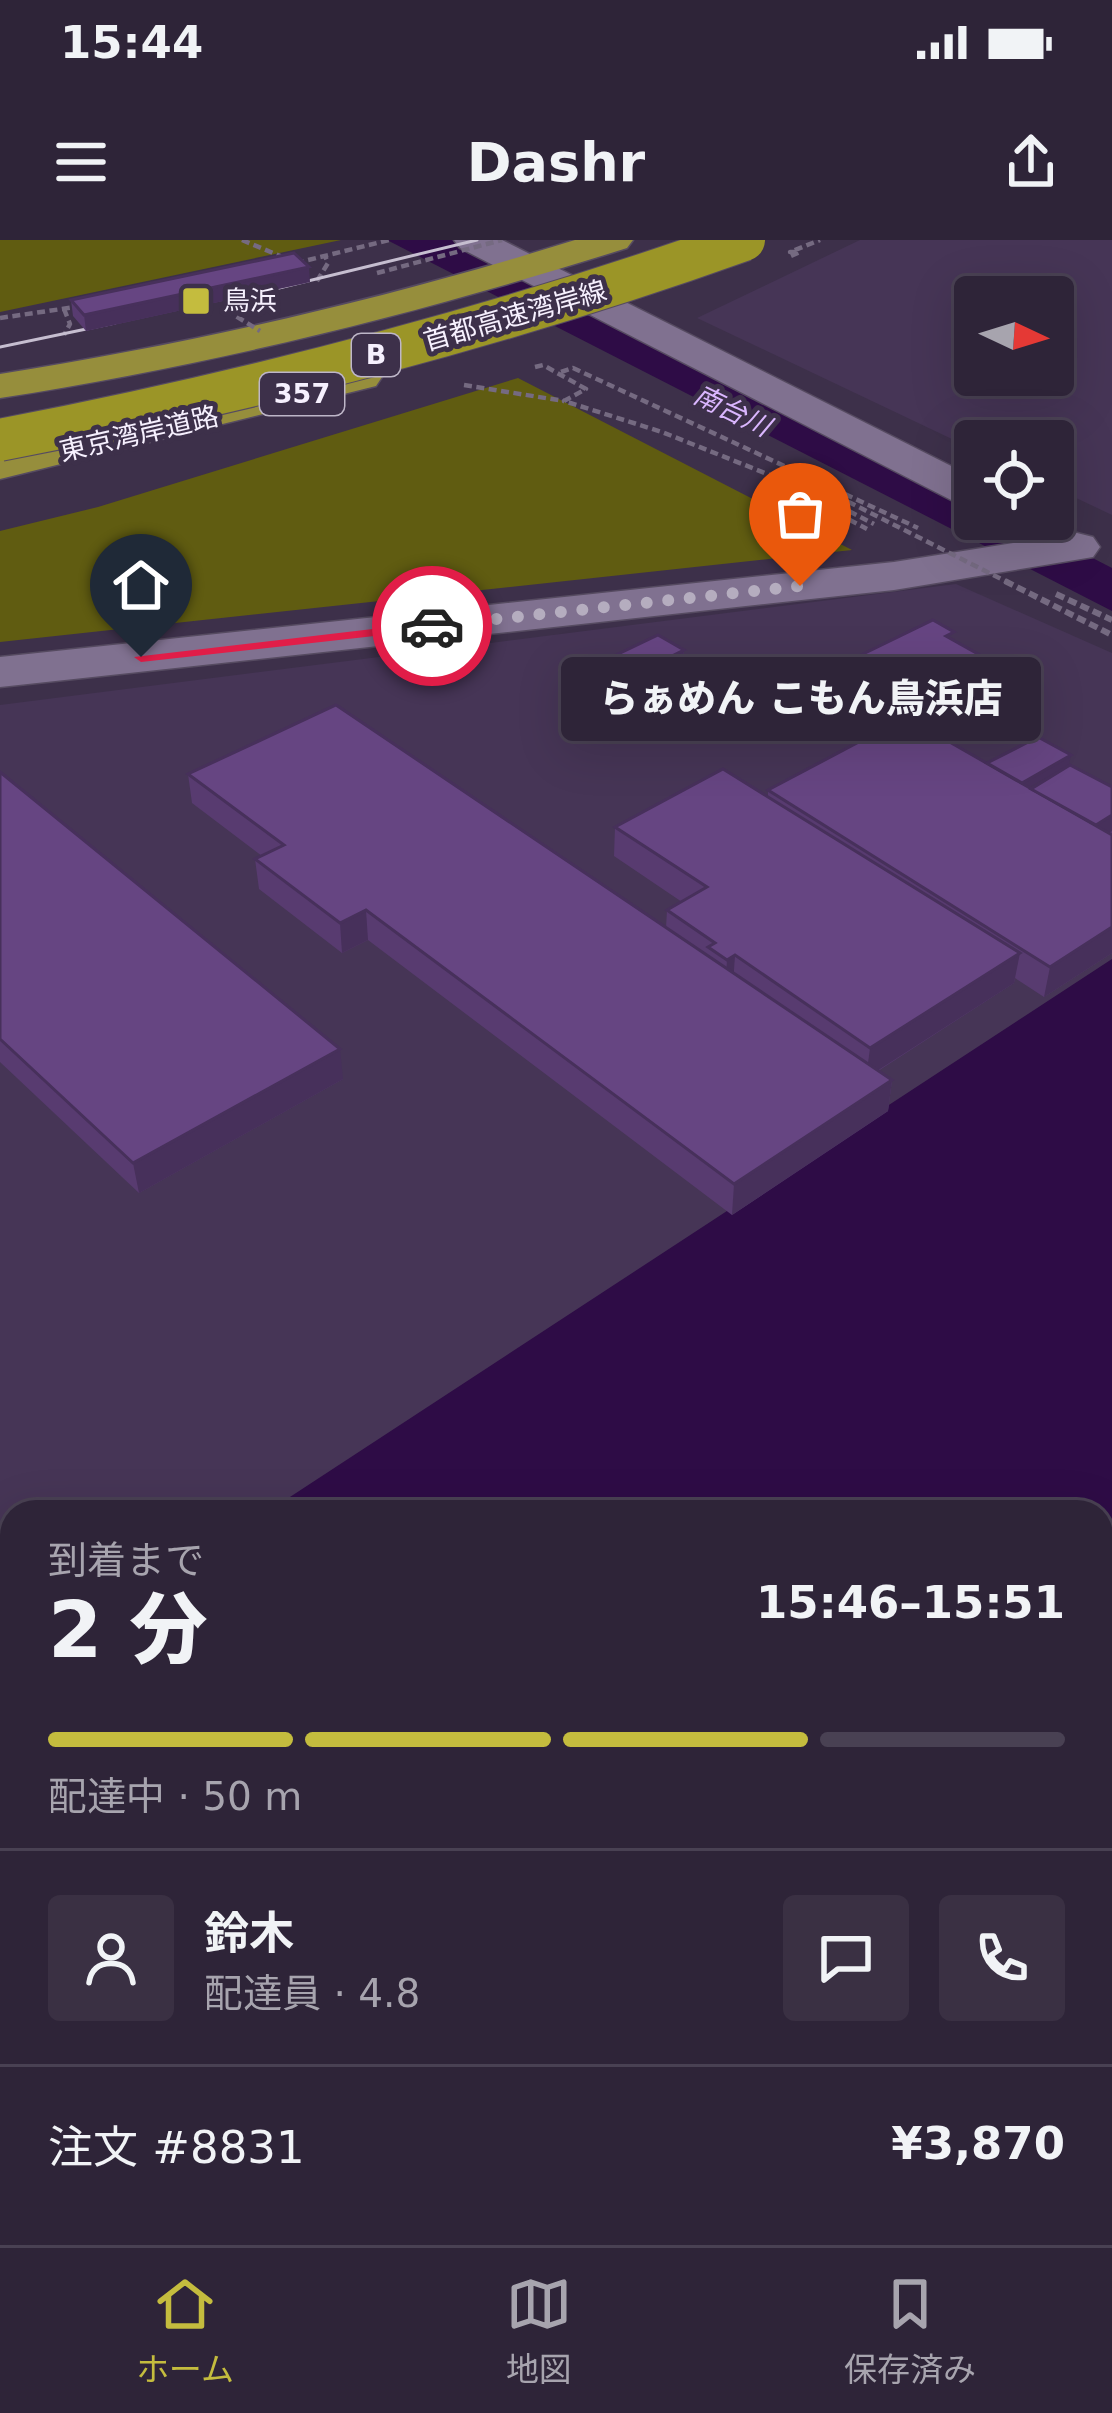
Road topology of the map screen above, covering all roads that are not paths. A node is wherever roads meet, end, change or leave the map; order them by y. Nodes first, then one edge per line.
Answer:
1 (472, 240) edge
2 (614, 240) edge
3 (624, 240) edge
4 (743, 240) edge
5 (755, 240) edge
6 (515, 254) edge
7 (598, 300) junction
8 (0, 386) edge
9 (0, 397) edge
10 (0, 440) edge
11 (0, 466) edge
12 (954, 484) edge
13 (1064, 540) edge
14 (1094, 555) edge
15 (0, 673) edge

1 - 6 street
2 - 6 highway, 357
3 - 9 highway, 首都高速湾岸線 / B
4 - 10 highway, 首都高速湾岸線 / B, bridge
5 - 7 highway, 東京湾岸道路 / 357
6 - 7 street
6 - 8 highway, 357
7 - 11 highway, 東京湾岸道路 / 357
7 - 12 street
13 - 14 street
14 - 15 street

